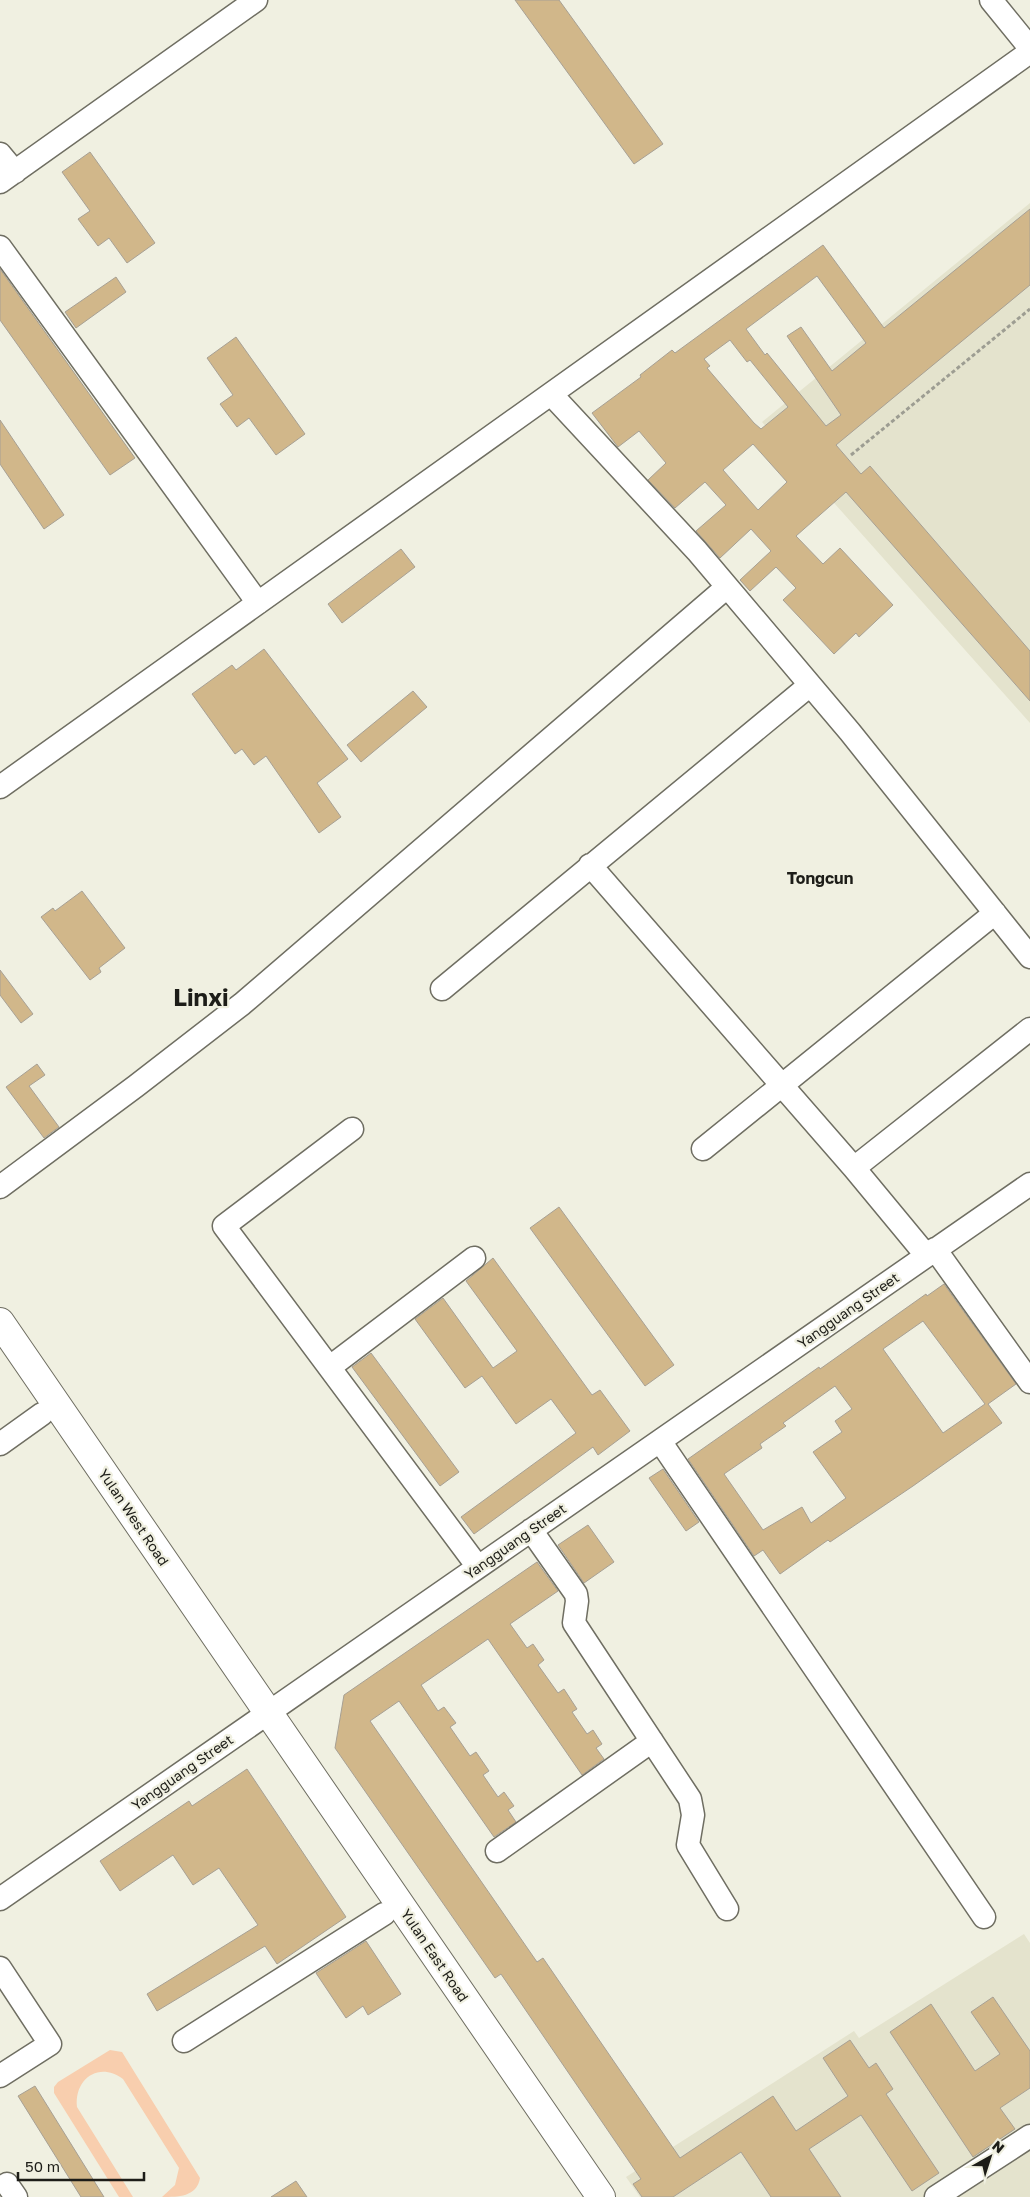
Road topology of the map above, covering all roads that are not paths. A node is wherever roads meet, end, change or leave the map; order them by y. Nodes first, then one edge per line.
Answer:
1 (256, 0) edge
2 (991, 0) edge
3 (1030, 48) edge
4 (1030, 52) edge
5 (0, 154) edge
6 (7, 177) edge
7 (0, 246) edge
8 (551, 394) junction
9 (727, 587) junction
10 (258, 603) junction
11 (810, 685) junction
12 (0, 787) edge
13 (590, 865) junction
14 (995, 913) junction
15 (1030, 957) edge
16 (442, 989) dead end
17 (1030, 1029) edge
18 (783, 1086) junction
19 (352, 1129) dead end
20 (703, 1149) dead end
21 (854, 1168) junction
22 (1030, 1184) edge
23 (0, 1187) edge
24 (931, 1252) junction
25 (474, 1258) dead end
26 (0, 1322) edge
27 (0, 1354) edge
28 (330, 1367) junction
29 (1030, 1382) edge
30 (42, 1414) junction
31 (660, 1441) junction
32 (0, 1444) edge
33 (531, 1530) junction
34 (478, 1567) junction
35 (261, 1718) junction
36 (652, 1741) junction
37 (497, 1851) dead end
38 (0, 1899) edge
39 (727, 1909) dead end
40 (384, 1914) junction
41 (984, 1917) dead end
42 (0, 1968) edge
43 (184, 2041) dead end
44 (0, 2076) edge
45 (1030, 2136) edge
46 (579, 2197) edge
47 (601, 2197) edge
48 (936, 2197) edge

1 - 6 street
2 - 3 street
4 - 8 street
5 - 6 street
7 - 10 street
8 - 9 street
8 - 10 street
9 - 11 street
9 - 23 street
10 - 12 street
11 - 13 street
11 - 14 street
13 - 16 street
13 - 18 street
14 - 15 street
14 - 18 street
17 - 21 street
18 - 20 street
18 - 21 street
19 - 28 street
21 - 24 street
22 - 24 street, Yangguang Street
24 - 29 street
24 - 31 street, Yangguang Street
25 - 28 street
26 - 35 highway, Yulan West Road
27 - 30 highway, Yulan West Road
28 - 34 street
30 - 32 street
30 - 35 highway, Yulan West Road
31 - 33 street, Yangguang Street
31 - 41 street
33 - 34 street, Yangguang Street
33 - 36 street
34 - 35 street, Yangguang Street
35 - 38 street, Yangguang Street
35 - 40 highway, Yulan East Road
35 - 47 highway, Yulan East Road
36 - 37 street
36 - 39 street
40 - 43 street
40 - 46 highway, Yulan East Road
42 - 44 street
45 - 48 street

